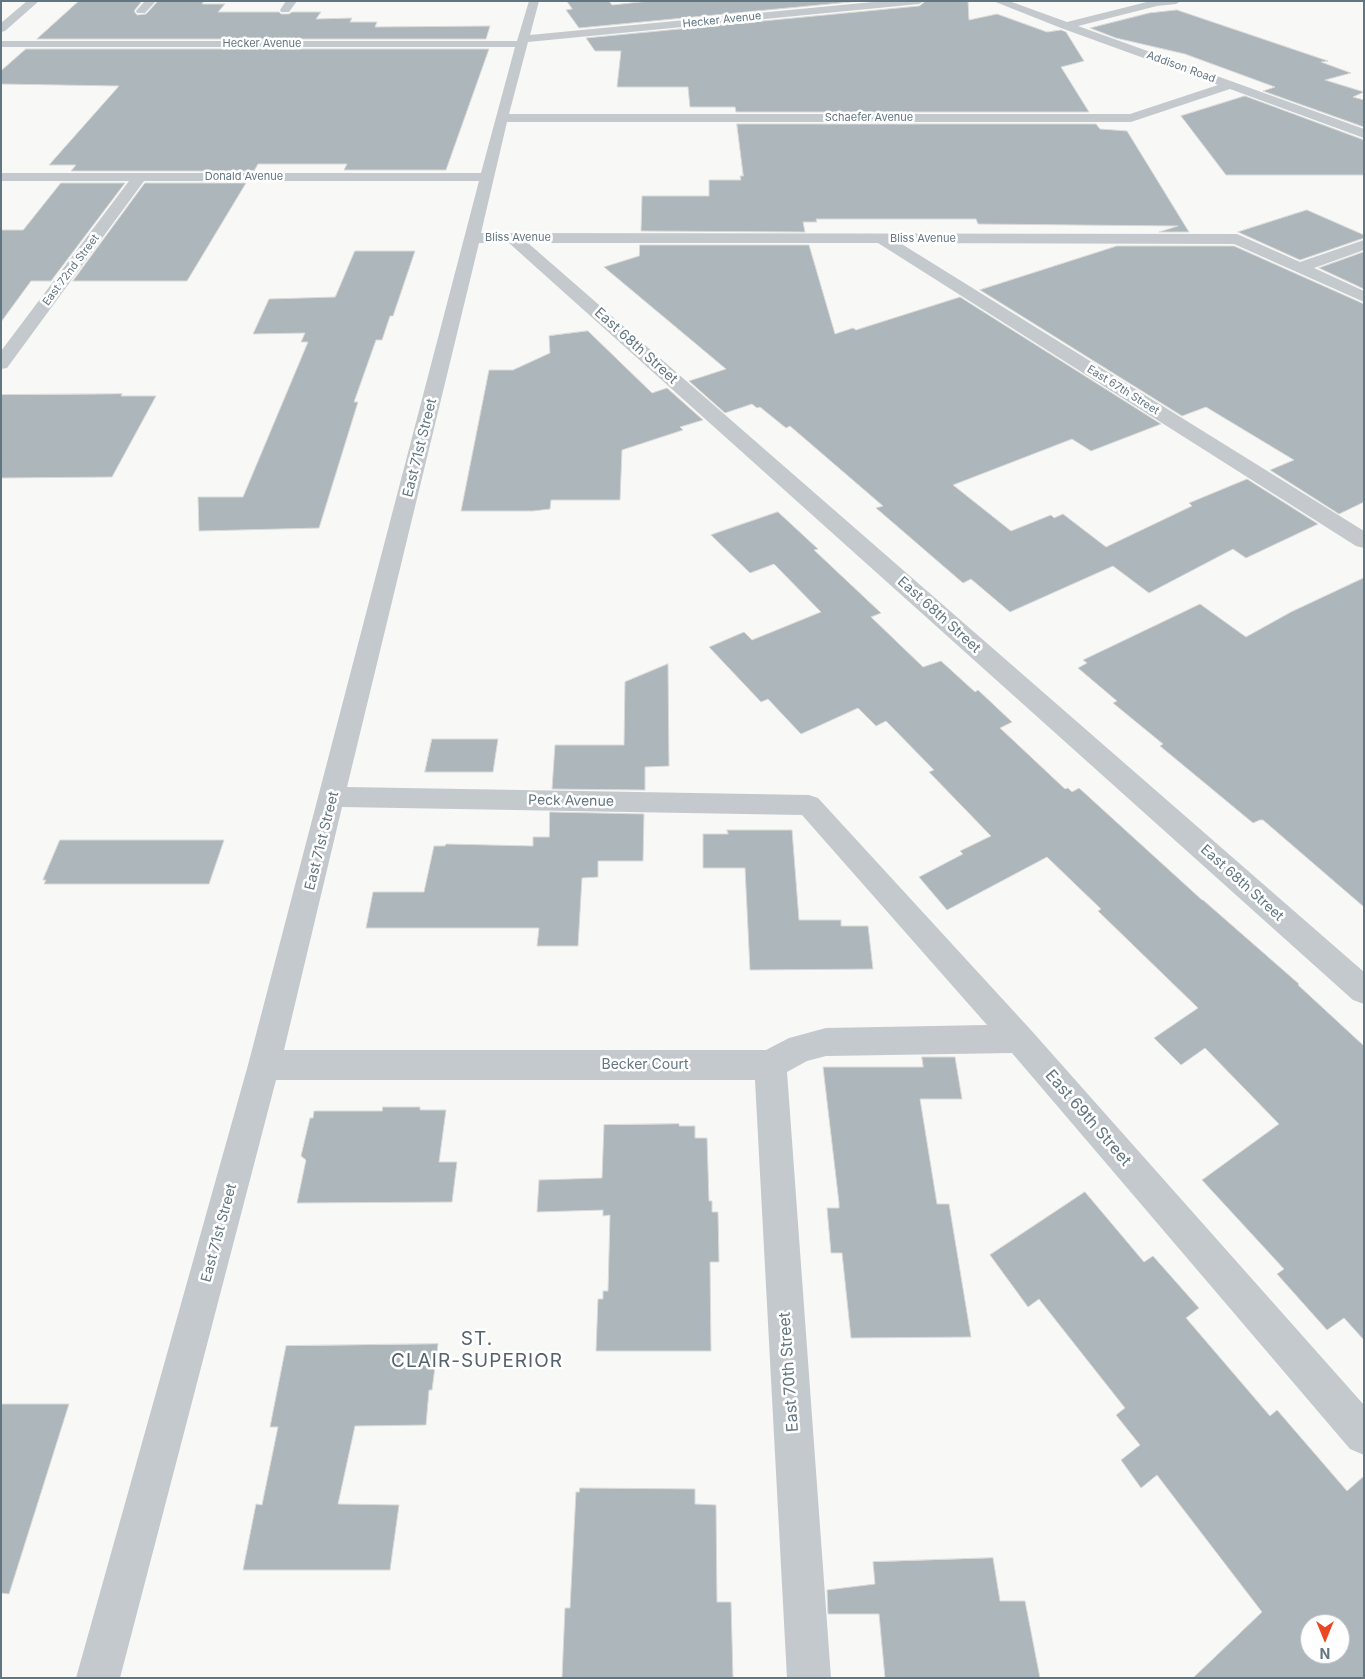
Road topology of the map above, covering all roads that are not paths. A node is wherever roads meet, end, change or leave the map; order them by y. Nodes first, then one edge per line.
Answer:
1 (34, 1) edge
2 (151, 1) edge
3 (534, 1) edge
4 (919, 1) edge
5 (998, 1) edge
6 (1176, 1) edge
7 (142, 11) dead end
8 (2, 13) edge
9 (20, 13) junction
10 (1065, 26) junction
11 (1, 29) edge
12 (524, 42) junction
13 (1, 44) edge
14 (1231, 85) junction
15 (1356, 116) dead end
16 (501, 118) junction
17 (1332, 122) junction
18 (1364, 134) edge
19 (1, 177) edge
20 (140, 177) junction
21 (487, 177) junction
22 (473, 238) junction
23 (514, 239) junction
24 (882, 239) junction
25 (1364, 245) edge
26 (1301, 266) junction
27 (1364, 297) edge
28 (1, 364) edge
29 (1364, 541) edge
30 (333, 797) junction
31 (809, 805) joint
32 (1364, 991) edge
33 (1019, 1039) junction
34 (264, 1065) junction
35 (770, 1065) junction
36 (1364, 1435) edge
37 (98, 1678) edge
38 (809, 1678) edge

1 - 9 street
2 - 7 street
3 - 12 street, East 71st Street
4 - 12 street, Hecker Avenue
5 - 10 street, Addison Road
6 - 10 street
8 - 9 street
9 - 11 street
10 - 14 street, Addison Road
12 - 13 street, Hecker Avenue
12 - 16 street, East 71st Street
14 - 16 street, Schaefer Avenue
14 - 17 street, Addison Road
15 - 17 street
16 - 21 street, East 71st Street
17 - 18 street, Addison Road
19 - 20 street, Donald Avenue
20 - 21 street, Donald Avenue
20 - 28 street, East 72nd Street
21 - 22 street, East 71st Street
22 - 23 street, Bliss Avenue
22 - 30 street, East 71st Street
23 - 24 street, Bliss Avenue
23 - 32 street, East 68th Street
24 - 26 street, Bliss Avenue
24 - 29 street, East 67th Street
25 - 26 street
26 - 27 street, Bliss Avenue
30 - 31 street, Peck Avenue
30 - 34 street, East 71st Street
31 - 33 street, East 69th Street
33 - 35 street, Becker Court
33 - 36 street, East 69th Street
34 - 35 street, Becker Court
34 - 37 street, East 71st Street
35 - 38 street, East 70th Street

